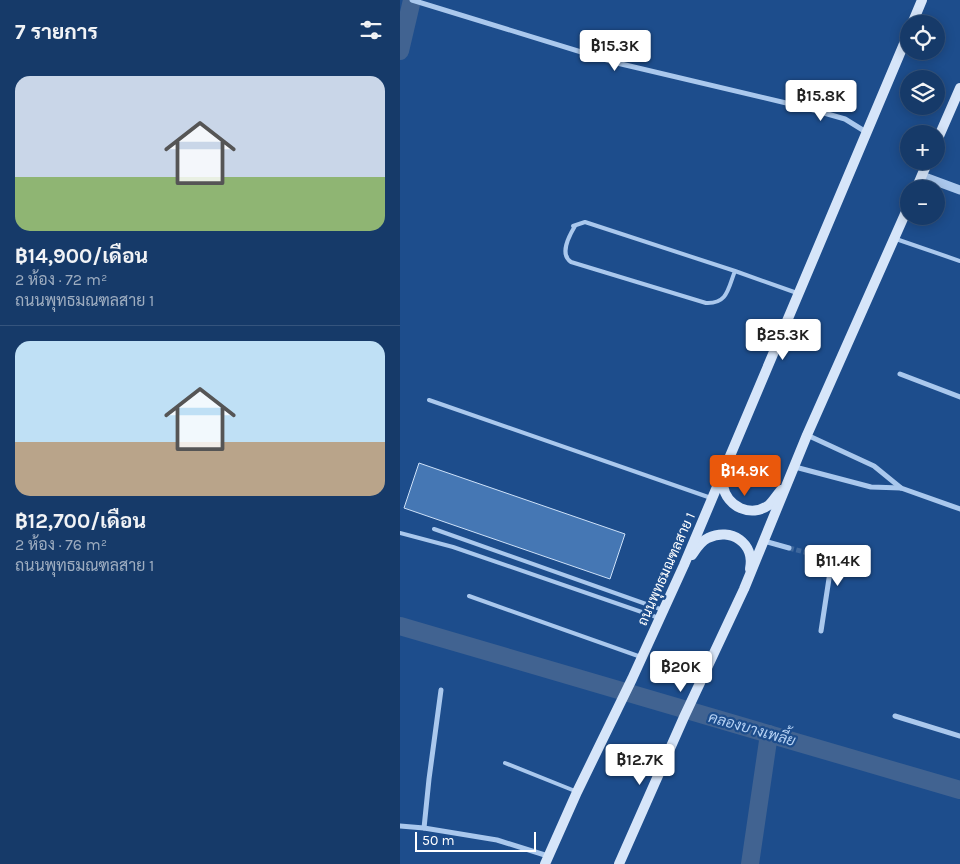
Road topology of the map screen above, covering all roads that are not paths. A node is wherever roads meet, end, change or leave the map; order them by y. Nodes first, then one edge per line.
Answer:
1 (412, 0) edge
2 (921, 0) edge
3 (915, 15) edge
4 (900, 54) edge
5 (960, 88) edge
6 (944, 125) edge
7 (867, 133) junction
8 (924, 170) edge
9 (922, 176) junction
10 (920, 180) edge
11 (960, 190) edge
12 (900, 224) edge
13 (893, 238) junction
14 (960, 262) edge
15 (735, 271) junction
16 (798, 294) junction
17 (900, 374) dead end
18 (960, 397) edge
19 (429, 400) dead end
20 (807, 435) junction
21 (732, 451) junction
22 (795, 467) junction
23 (790, 479) junction
24 (901, 488) junction
25 (711, 498) junction
26 (960, 509) edge
27 (434, 529) dead end
28 (400, 533) edge
29 (764, 542) junction
30 (789, 548) tunnel mouth
31 (820, 556) dead end
32 (684, 566) junction
33 (744, 589) junction
34 (469, 596) dead end
35 (661, 614) junction
36 (821, 631) dead end
37 (641, 657) junction
38 (440, 690) dead end
39 (895, 716) dead end
40 (960, 736) edge
41 (504, 763) dead end
42 (577, 792) junction
43 (400, 826) edge
44 (424, 828) junction
45 (546, 860) edge
46 (619, 864) edge

1 - 7 street
2 - 3 main road
4 - 7 main road, ถนนพุทธมณฑลสาย 1
5 - 6 main road
7 - 16 main road, ถนนพุทธมณฑลสาย 1
8 - 9 main road
9 - 10 main road
9 - 11 street
12 - 13 main road
13 - 14 lane
13 - 20 main road
15 - 15 lane
15 - 16 lane
16 - 21 main road, ถนนพุทธมณฑลสาย 1
17 - 18 street
19 - 25 lane
20 - 22 main road
20 - 24 street
21 - 23 main road
21 - 25 main road, ถนนพุทธมณฑลสาย 1
22 - 23 main road
22 - 24 street
23 - 29 main road
24 - 26 street
25 - 32 main road, ถนนพุทธมณฑลสาย 1
27 - 35 lane
28 - 35 lane
29 - 30 street
29 - 33 main road
31 - 36 street
32 - 33 main road
32 - 35 main road, ถนนพุทธมณฑลสาย 1
33 - 46 main road
34 - 37 lane
35 - 37 main road, ถนนพุทธมณฑลสาย 1
37 - 42 main road, ถนนพุทธมณฑลสาย 1
38 - 44 street
39 - 40 street
41 - 42 lane
42 - 45 main road, ถนนพุทธมณฑลสาย 1
43 - 44 street
44 - 45 street

